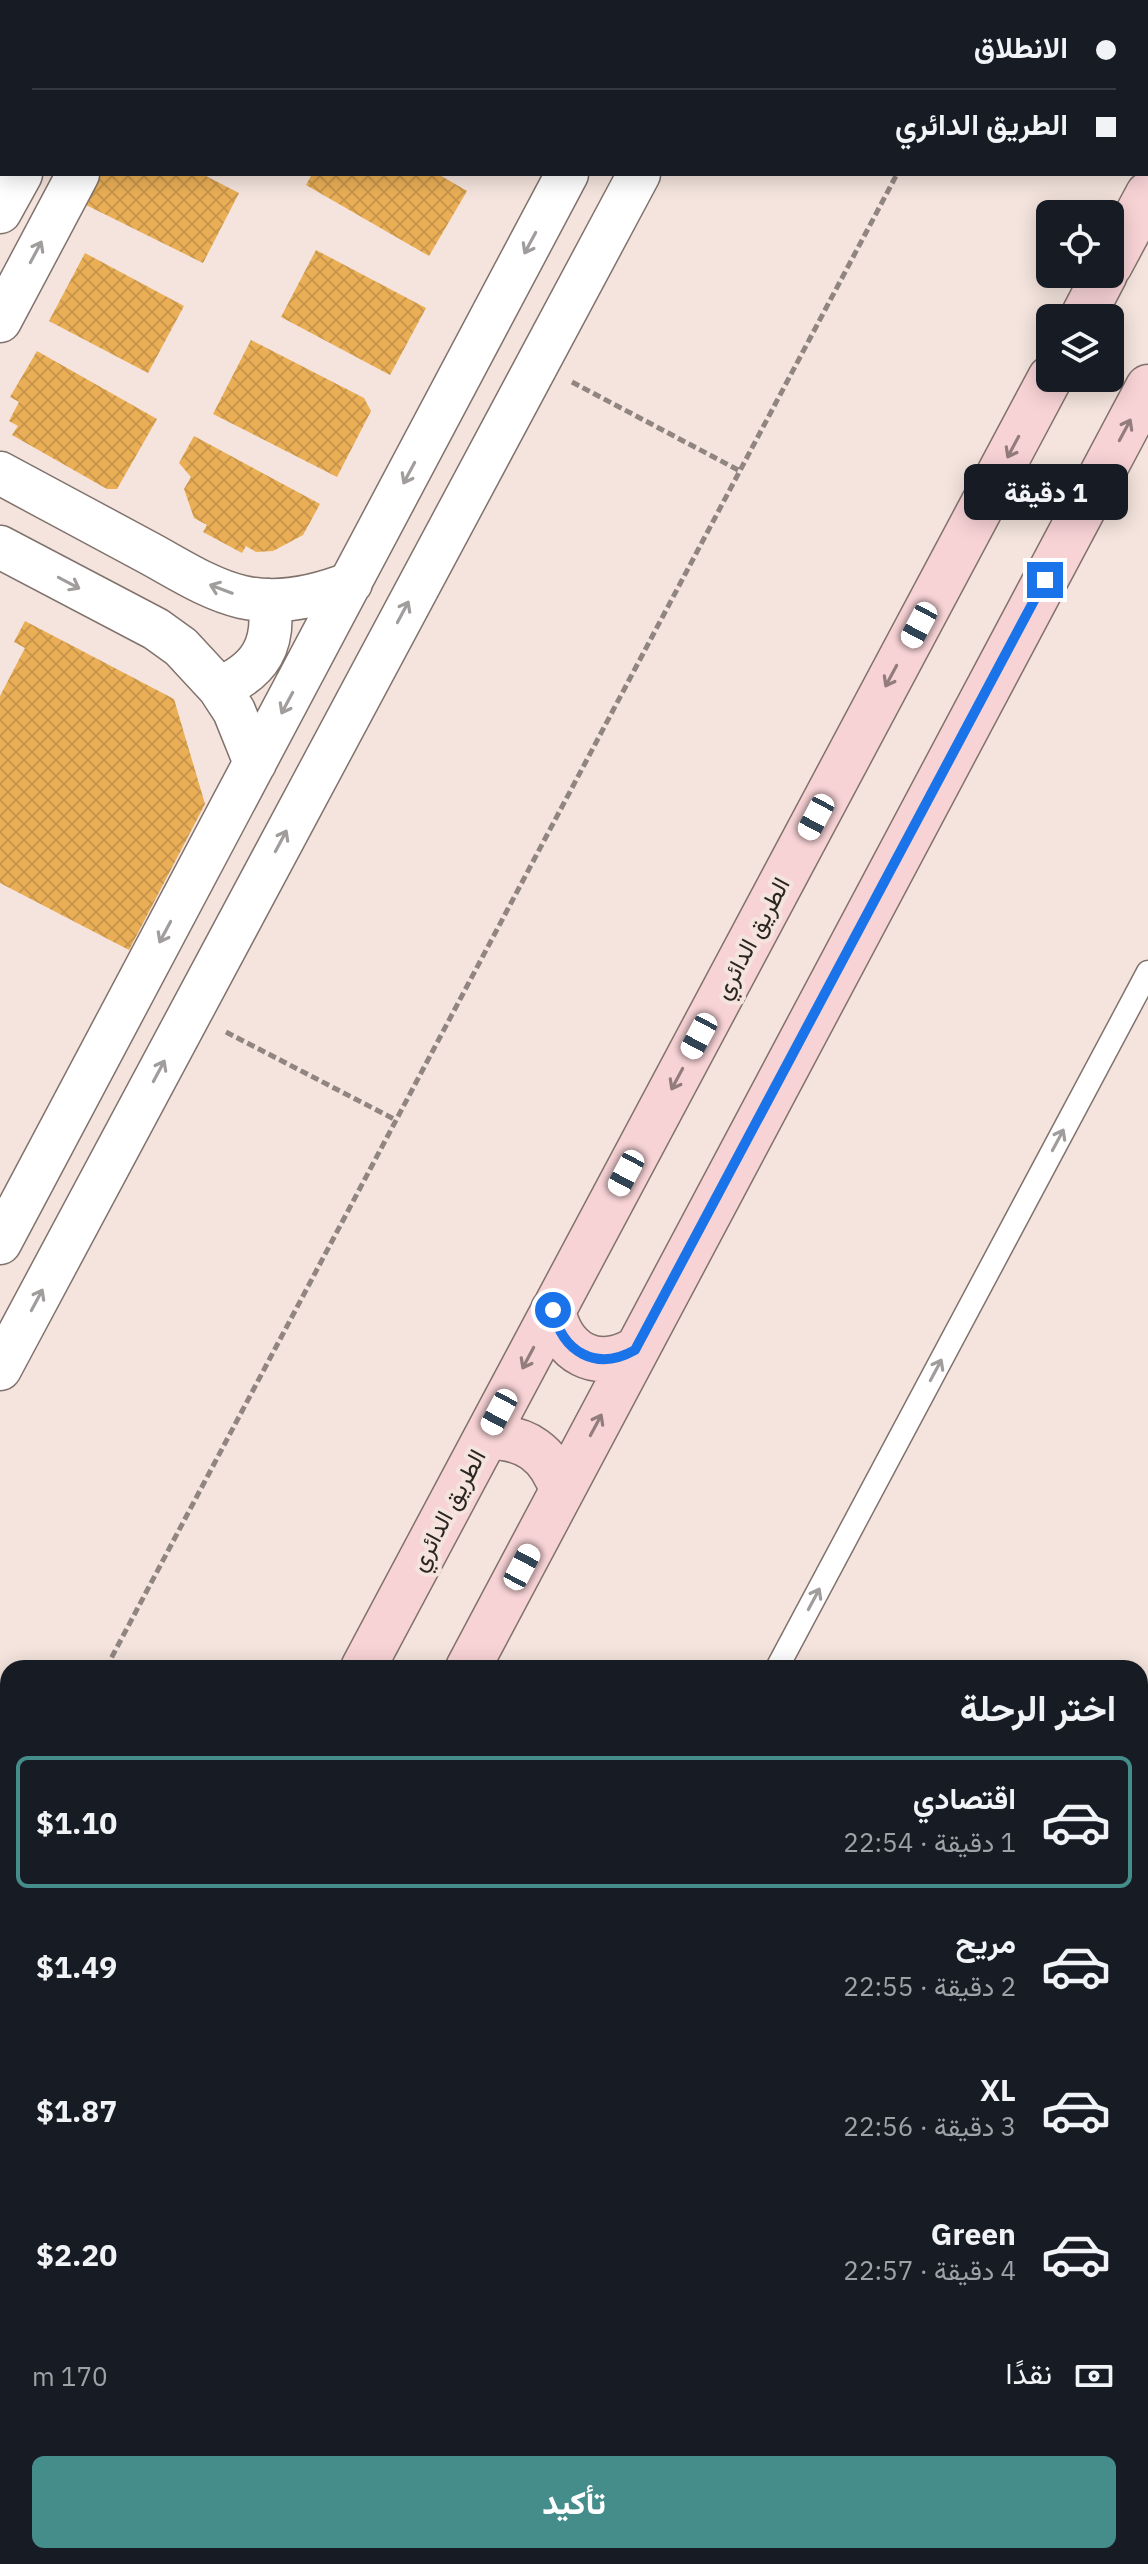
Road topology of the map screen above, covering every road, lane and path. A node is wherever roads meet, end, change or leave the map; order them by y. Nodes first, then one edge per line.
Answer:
1 (20, 176) edge
2 (77, 176) edge
3 (566, 176) edge
4 (634, 176) edge
5 (896, 176) edge
6 (1148, 194) edge
7 (0, 212) edge
8 (1124, 239) edge
9 (0, 321) edge
10 (536, 363) junction
11 (1148, 387) edge
12 (1043, 392) edge
13 (740, 471) junction
14 (0, 473) edge
15 (0, 547) edge
16 (351, 583) junction
17 (269, 600) junction
18 (219, 688) junction
19 (255, 763) junction
20 (1148, 972) edge
21 (189, 1014) junction
22 (396, 1120) junction
23 (0, 1243) edge
24 (553, 1310) junction
25 (635, 1350) junction
26 (0, 1369) edge
27 (486, 1437) junction
28 (562, 1491) junction
29 (110, 1660) edge
30 (367, 1660) edge
31 (472, 1660) edge
32 (781, 1660) edge

1 - 7 street
9 -> 2 street
3 -> 16 street
4 - 10 street
5 - 13 path
6 - 8 main road
10 - 13 path
21 -> 10 street
25 -> 11 main road
12 -> 24 main road, الطريق الدائري
13 - 22 path
17 -> 14 street
15 -> 18 street
16 - 17 street
16 -> 19 street
17 - 18 street
18 - 19 street
19 -> 23 street
32 -> 20 lane
21 - 22 path
26 -> 21 street
22 - 29 path
24 - 25 main road
24 -> 27 main road, الطريق الدائري
28 -> 25 main road
27 - 28 main road
27 - 30 main road, الطريق الدائري
28 - 31 main road

